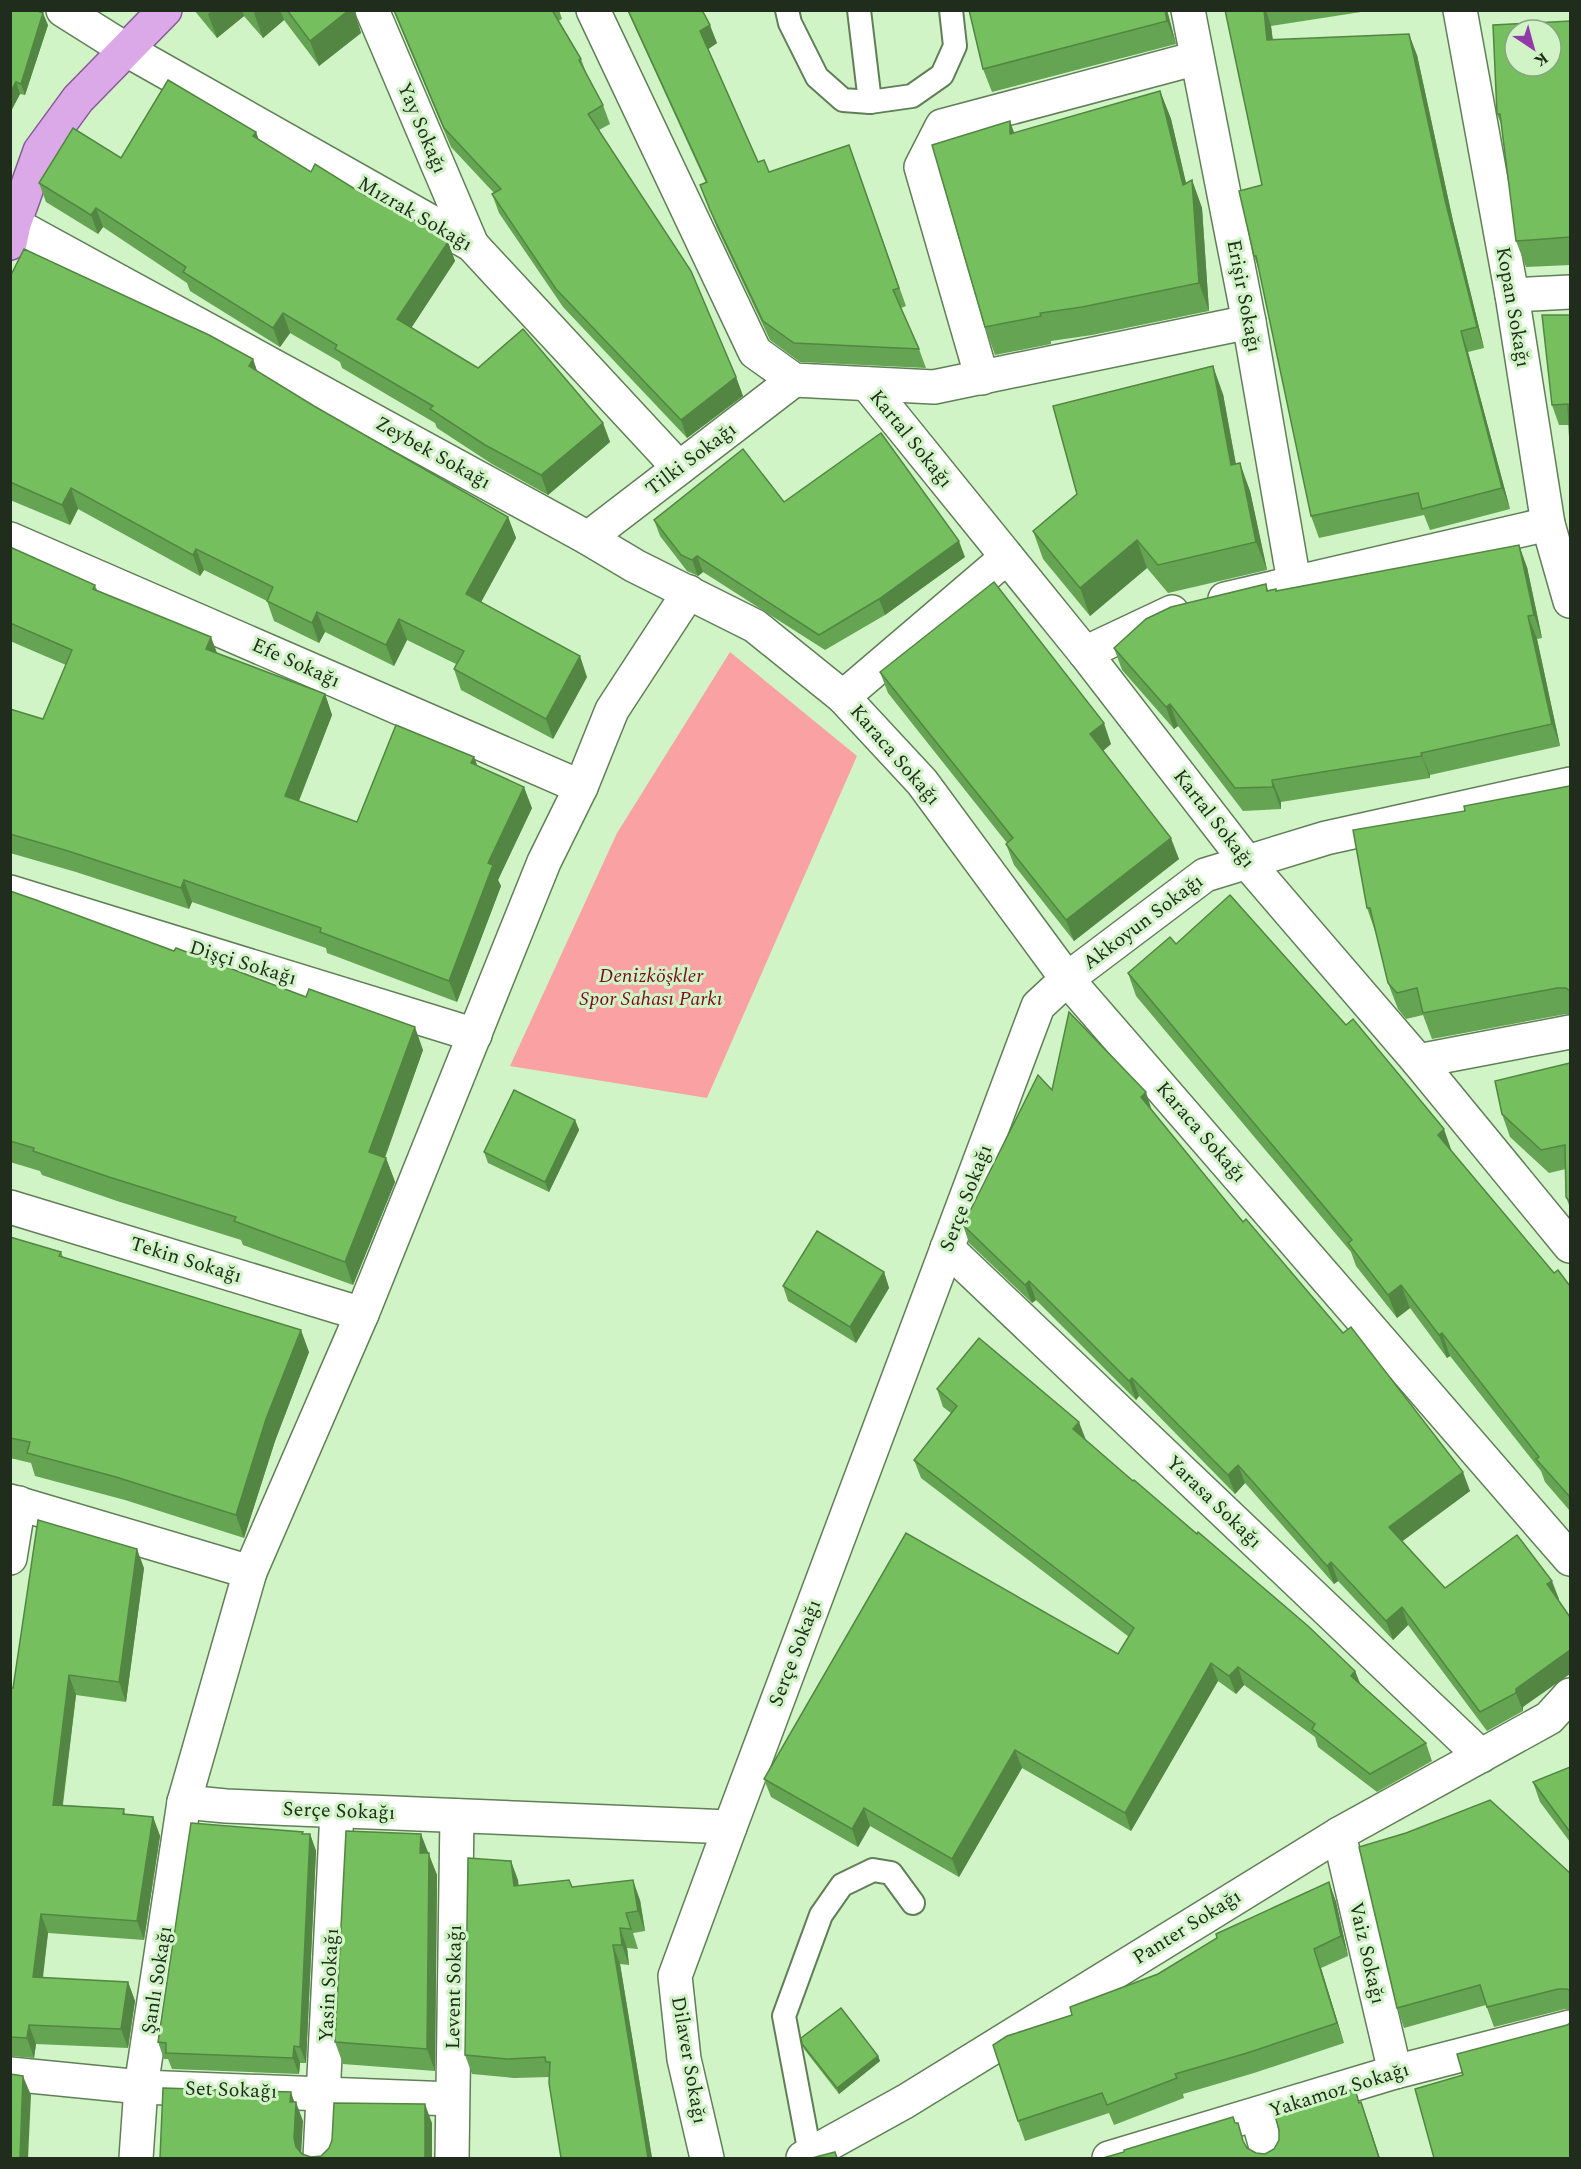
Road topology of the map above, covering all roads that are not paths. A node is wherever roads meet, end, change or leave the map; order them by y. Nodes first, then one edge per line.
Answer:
1 (63, 10) edge
2 (165, 10) edge
3 (372, 10) edge
4 (593, 10) edge
5 (786, 10) edge
6 (859, 10) edge
7 (951, 10) edge
8 (1188, 10) edge
9 (1460, 10) edge
10 (125, 50) junction
11 (1197, 58) junction
12 (870, 102) junction
13 (12, 233) edge
14 (472, 244) junction
15 (1570, 292) edge
16 (1512, 295) junction
17 (1249, 322) junction
18 (982, 378) junction
19 (794, 380) junction
20 (867, 384) junction
21 (679, 468) junction
22 (1548, 524) junction
23 (588, 537) junction
24 (10, 539) edge
25 (1007, 557) junction
26 (1294, 582) junction
27 (689, 592) junction
28 (1570, 601) edge
29 (1085, 653) junction
30 (843, 697) junction
31 (1570, 784) edge
32 (580, 787) junction
33 (1246, 861) junction
34 (10, 892) edge
35 (1067, 979) junction
36 (1570, 1032) edge
37 (475, 1035) junction
38 (1418, 1061) junction
39 (10, 1207) edge
40 (1570, 1246) edge
41 (947, 1248) junction
42 (362, 1314) junction
43 (15, 1502) edge
44 (10, 1558) edge
45 (1570, 1559) edge
46 (250, 1572) junction
47 (1570, 1695) edge
48 (1481, 1756) junction
49 (184, 1802) junction
50 (337, 1811) junction
51 (457, 1816) junction
52 (730, 1827) junction
53 (1339, 1834) junction
54 (914, 1903) dead end
55 (1570, 2027) edge
56 (1395, 2072) junction
57 (10, 2074) edge
58 (141, 2087) junction
59 (324, 2093) junction
60 (452, 2099) junction
61 (1257, 2115) junction
62 (807, 2156) edge
63 (136, 2158) edge
64 (320, 2158) edge
65 (452, 2158) edge
66 (707, 2158) edge
67 (1109, 2158) edge
68 (1269, 2158) edge

1 - 10 street, Mızrak Sokağı
2 - 10 main road
3 - 14 street, Yay Sokağı
4 - 19 street
5 - 12 lane
6 - 12 lane
7 - 12 lane
8 - 11 street, Erişir Sokağı
9 - 16 street, Kopan Sokağı
10 - 13 main road
10 - 14 street, Mızrak Sokağı
11 - 17 street, Erişir Sokağı
11 - 18 street
13 - 23 street, Zeybek Sokağı
14 - 21 street, Mızrak Sokağı
15 - 16 street
16 - 22 street, Kopan Sokağı
17 - 18 street
17 - 26 street, Erişir Sokağı
18 - 20 street
19 - 20 street
19 - 21 street, Tilki Sokağı
20 - 25 street, Kartal Sokağı
21 - 23 street, Tilki Sokağı
22 - 26 street
22 - 28 street, Kopan Sokağı
23 - 27 street, Zeybek Sokağı
24 - 32 street, Efe Sokağı
25 - 29 street, Kartal Sokağı
25 - 30 street
26 - 29 street
27 - 30 street, Zeybek Sokağı
27 - 32 street, Şanlı Sokağı
29 - 33 street, Kartal Sokağı
30 - 35 street, Karaca Sokağı
31 - 33 street, Akkoyun Sokağı
32 - 37 street, Şanlı Sokağı
33 - 35 street, Akkoyun Sokağı
33 - 38 street, Kartal Sokağı
34 - 37 street, Dişçi Sokağı
35 - 41 street, Serçe Sokağı
35 - 45 street, Karaca Sokağı
36 - 38 street
37 - 42 street, Şanlı Sokağı
38 - 40 street, Kartal Sokağı
39 - 42 street, Tekin Sokağı
41 - 48 street, Yarasa Sokağı
41 - 52 street, Serçe Sokağı
42 - 46 street, Şanlı Sokağı
43 - 44 street
43 - 46 street
46 - 49 street, Şanlı Sokağı
47 - 48 street, Panter Sokağı
48 - 53 street, Panter Sokağı
49 - 50 street, Serçe Sokağı
49 - 58 street, Şanlı Sokağı
50 - 51 street, Serçe Sokağı
50 - 59 street, Yasin Sokağı
51 - 52 street, Serçe Sokağı
51 - 60 street, Levent Sokağı
52 - 66 street, Dilaver Sokağı
53 - 56 street, Vaiz Sokağı
53 - 62 street, Panter Sokağı
54 - 62 lane
55 - 56 street, Yakamoz Sokağı
56 - 61 street, Yakamoz Sokağı
57 - 58 street, Set Sokağı
58 - 59 street, Set Sokağı
58 - 63 street, Şanlı Sokağı
59 - 60 street, Set Sokağı
59 - 64 street, Yasin Sokağı
60 - 65 street, Levent Sokağı
61 - 67 street, Yakamoz Sokağı
61 - 68 street

